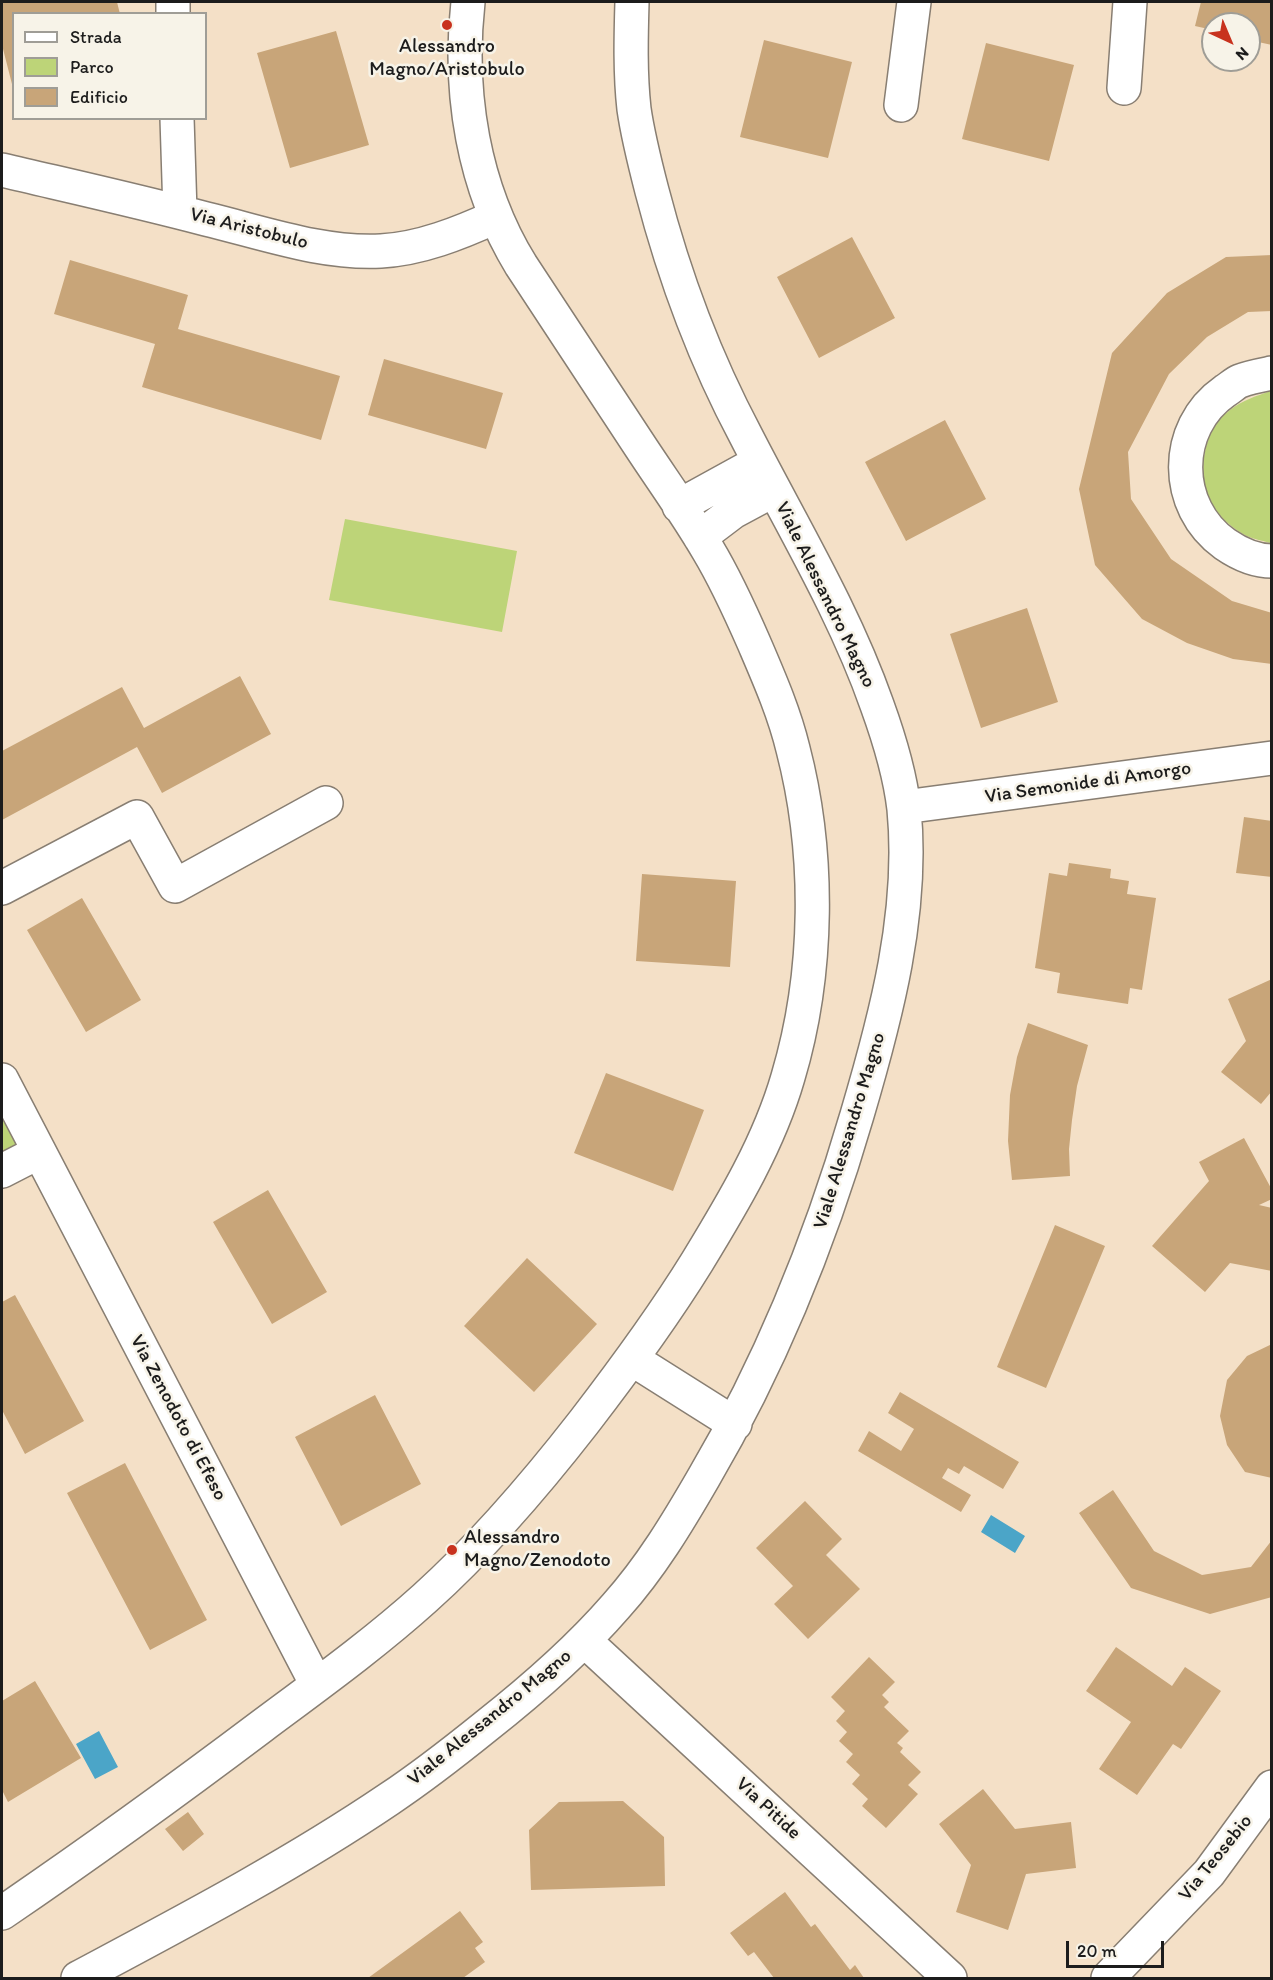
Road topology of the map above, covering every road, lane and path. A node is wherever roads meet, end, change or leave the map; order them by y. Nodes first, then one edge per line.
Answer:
1 (468, 2) edge
2 (632, 2) edge
3 (914, 2) edge
4 (1130, 2) edge
5 (1124, 88) dead end
6 (901, 105) dead end
7 (177, 120) edge
8 (2, 170) edge
9 (180, 212) junction
10 (495, 217) junction
11 (1272, 373) edge
12 (767, 476) junction
13 (679, 506) junction
14 (700, 537) junction
15 (1272, 561) edge
16 (1272, 758) edge
17 (326, 803) dead end
18 (904, 807) junction
19 (2, 888) edge
20 (2, 1080) edge
21 (39, 1152) junction
22 (2, 1172) edge
23 (632, 1359) junction
24 (735, 1424) junction
25 (585, 1641) junction
26 (317, 1685) junction
27 (1272, 1787) edge
28 (2, 1912) edge
29 (78, 1978) edge
30 (950, 1978) edge
31 (1108, 1978) edge

1 - 10 street
2 - 12 street, Viale Alessandro Magno
3 - 6 street
4 - 5 street
7 - 9 street
8 - 9 street, Via Aristobulo
9 - 10 street, Via Aristobulo
10 - 13 street
11 - 15 street
12 - 13 street
12 - 14 street
12 - 18 street, Viale Alessandro Magno
13 - 14 street
14 - 23 street
16 - 18 street, Via Semonide di Amorgo
17 - 19 street
18 - 24 street, Viale Alessandro Magno
20 - 21 street, Via Zenodoto di Efeso
21 - 22 street
21 - 26 street, Via Zenodoto di Efeso
23 - 24 street
23 - 26 street
24 - 25 street, Viale Alessandro Magno
25 - 29 street, Viale Alessandro Magno
25 - 30 street, Via Pitide
26 - 28 street
27 - 31 street, Via Teosebio

